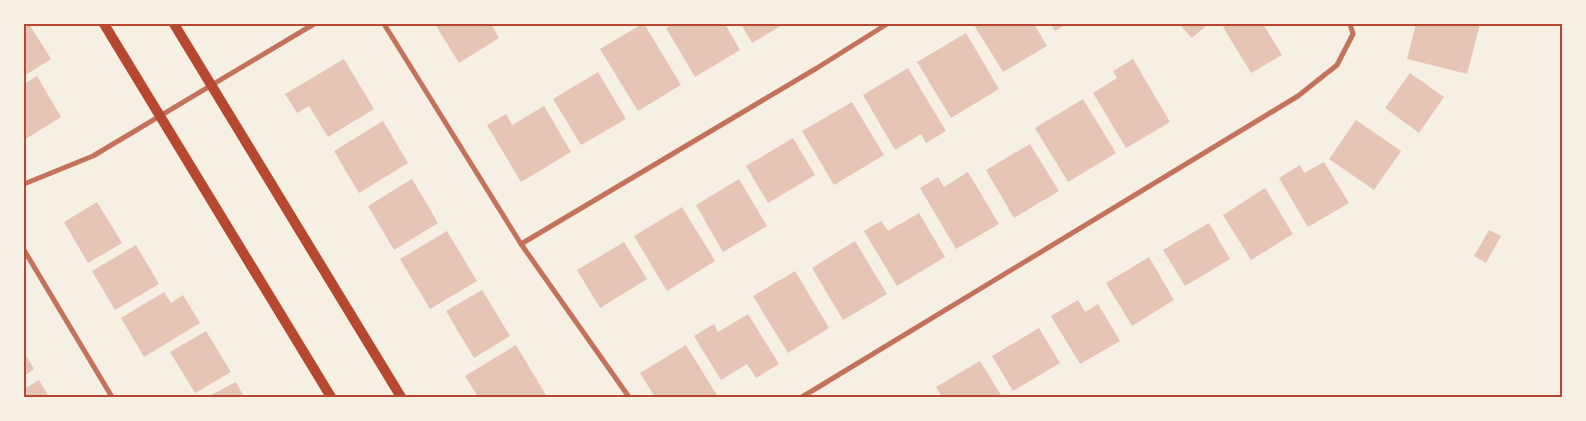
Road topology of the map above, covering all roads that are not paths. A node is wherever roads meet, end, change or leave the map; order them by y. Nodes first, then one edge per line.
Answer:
1 (104, 24) edge
2 (174, 24) edge
3 (314, 24) edge
4 (384, 24) edge
5 (887, 24) edge
6 (1350, 24) edge
7 (211, 86) junction
8 (160, 116) junction
9 (24, 184) edge
10 (521, 244) junction
11 (24, 250) edge
12 (112, 397) edge
13 (331, 397) edge
14 (401, 397) edge
15 (629, 397) edge
16 (802, 397) edge

1 - 8 main road
2 - 7 main road
3 - 7 street
4 - 10 street
5 - 10 street
6 - 16 street
7 - 8 street
7 - 14 main road
8 - 9 street
8 - 13 main road
10 - 15 street
11 - 12 street

